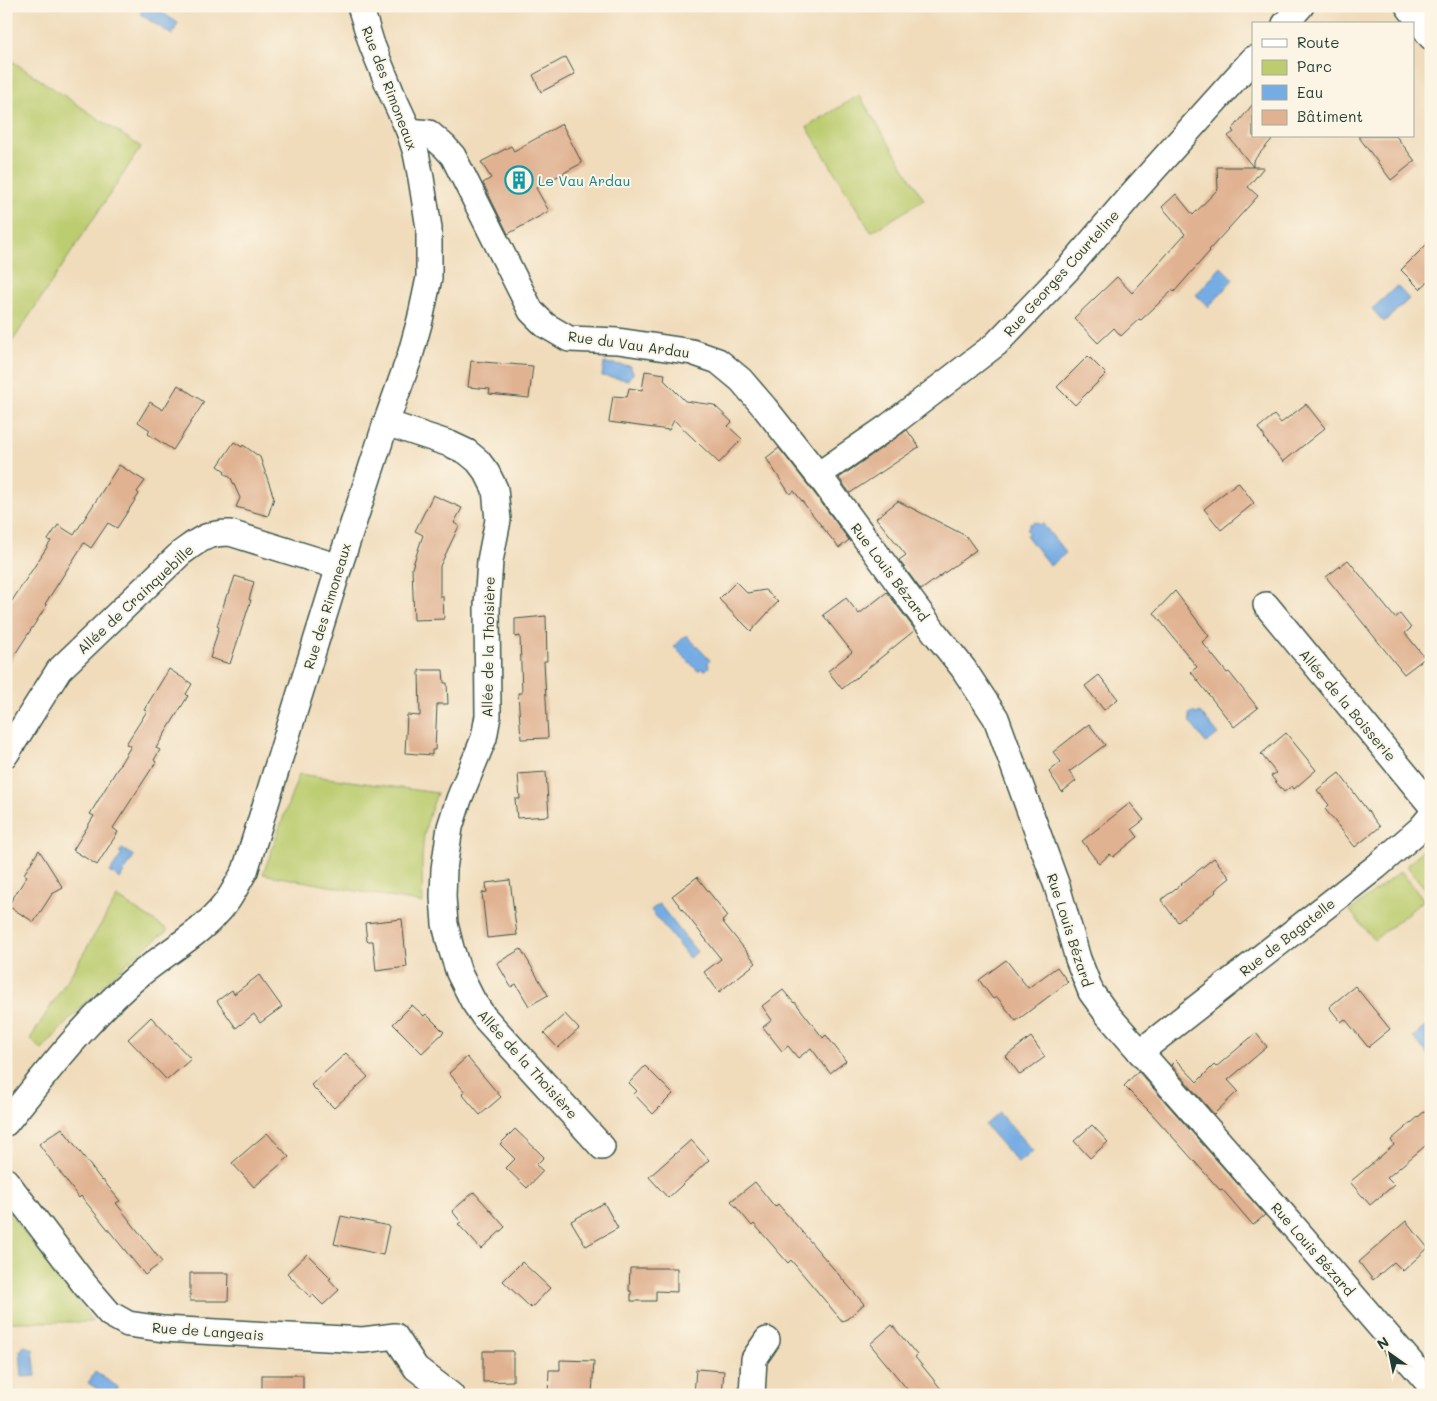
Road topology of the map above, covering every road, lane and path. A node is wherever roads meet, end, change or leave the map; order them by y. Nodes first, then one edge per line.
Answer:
1 (360, 6) edge
2 (1301, 6) edge
3 (1408, 6) edge
4 (1287, 22) edge
5 (1431, 37) edge
6 (1252, 60) edge
7 (410, 131) junction
8 (386, 423) junction
9 (818, 475) junction
10 (339, 567) junction
11 (1266, 605) dead end
12 (6, 754) edge
13 (1431, 805) edge
14 (1431, 816) edge
15 (1140, 1052) junction
16 (6, 1123) edge
17 (602, 1147) dead end
18 (6, 1181) edge
19 (767, 1340) dead end
20 (1431, 1386) edge
21 (451, 1395) edge
22 (752, 1395) edge

1 - 7 street, Rue des Rimoneaux
2 - 4 street
3 - 5 street
6 - 9 street, Rue Georges Courteline
7 - 8 street, Rue des Rimoneaux
7 - 9 street, Rue du Vau Ardau
8 - 10 street, Rue des Rimoneaux
8 - 17 street, Allée de la Thoisière
9 - 15 street, Rue Louis Bézard
10 - 12 street, Allée de Crainquebille
10 - 16 street, Rue des Rimoneaux
11 - 13 street, Allée de la Boisserie
14 - 15 street, Rue de Bagatelle
15 - 20 street, Rue Louis Bézard
18 - 21 street, Rue de Langeais
19 - 22 street

